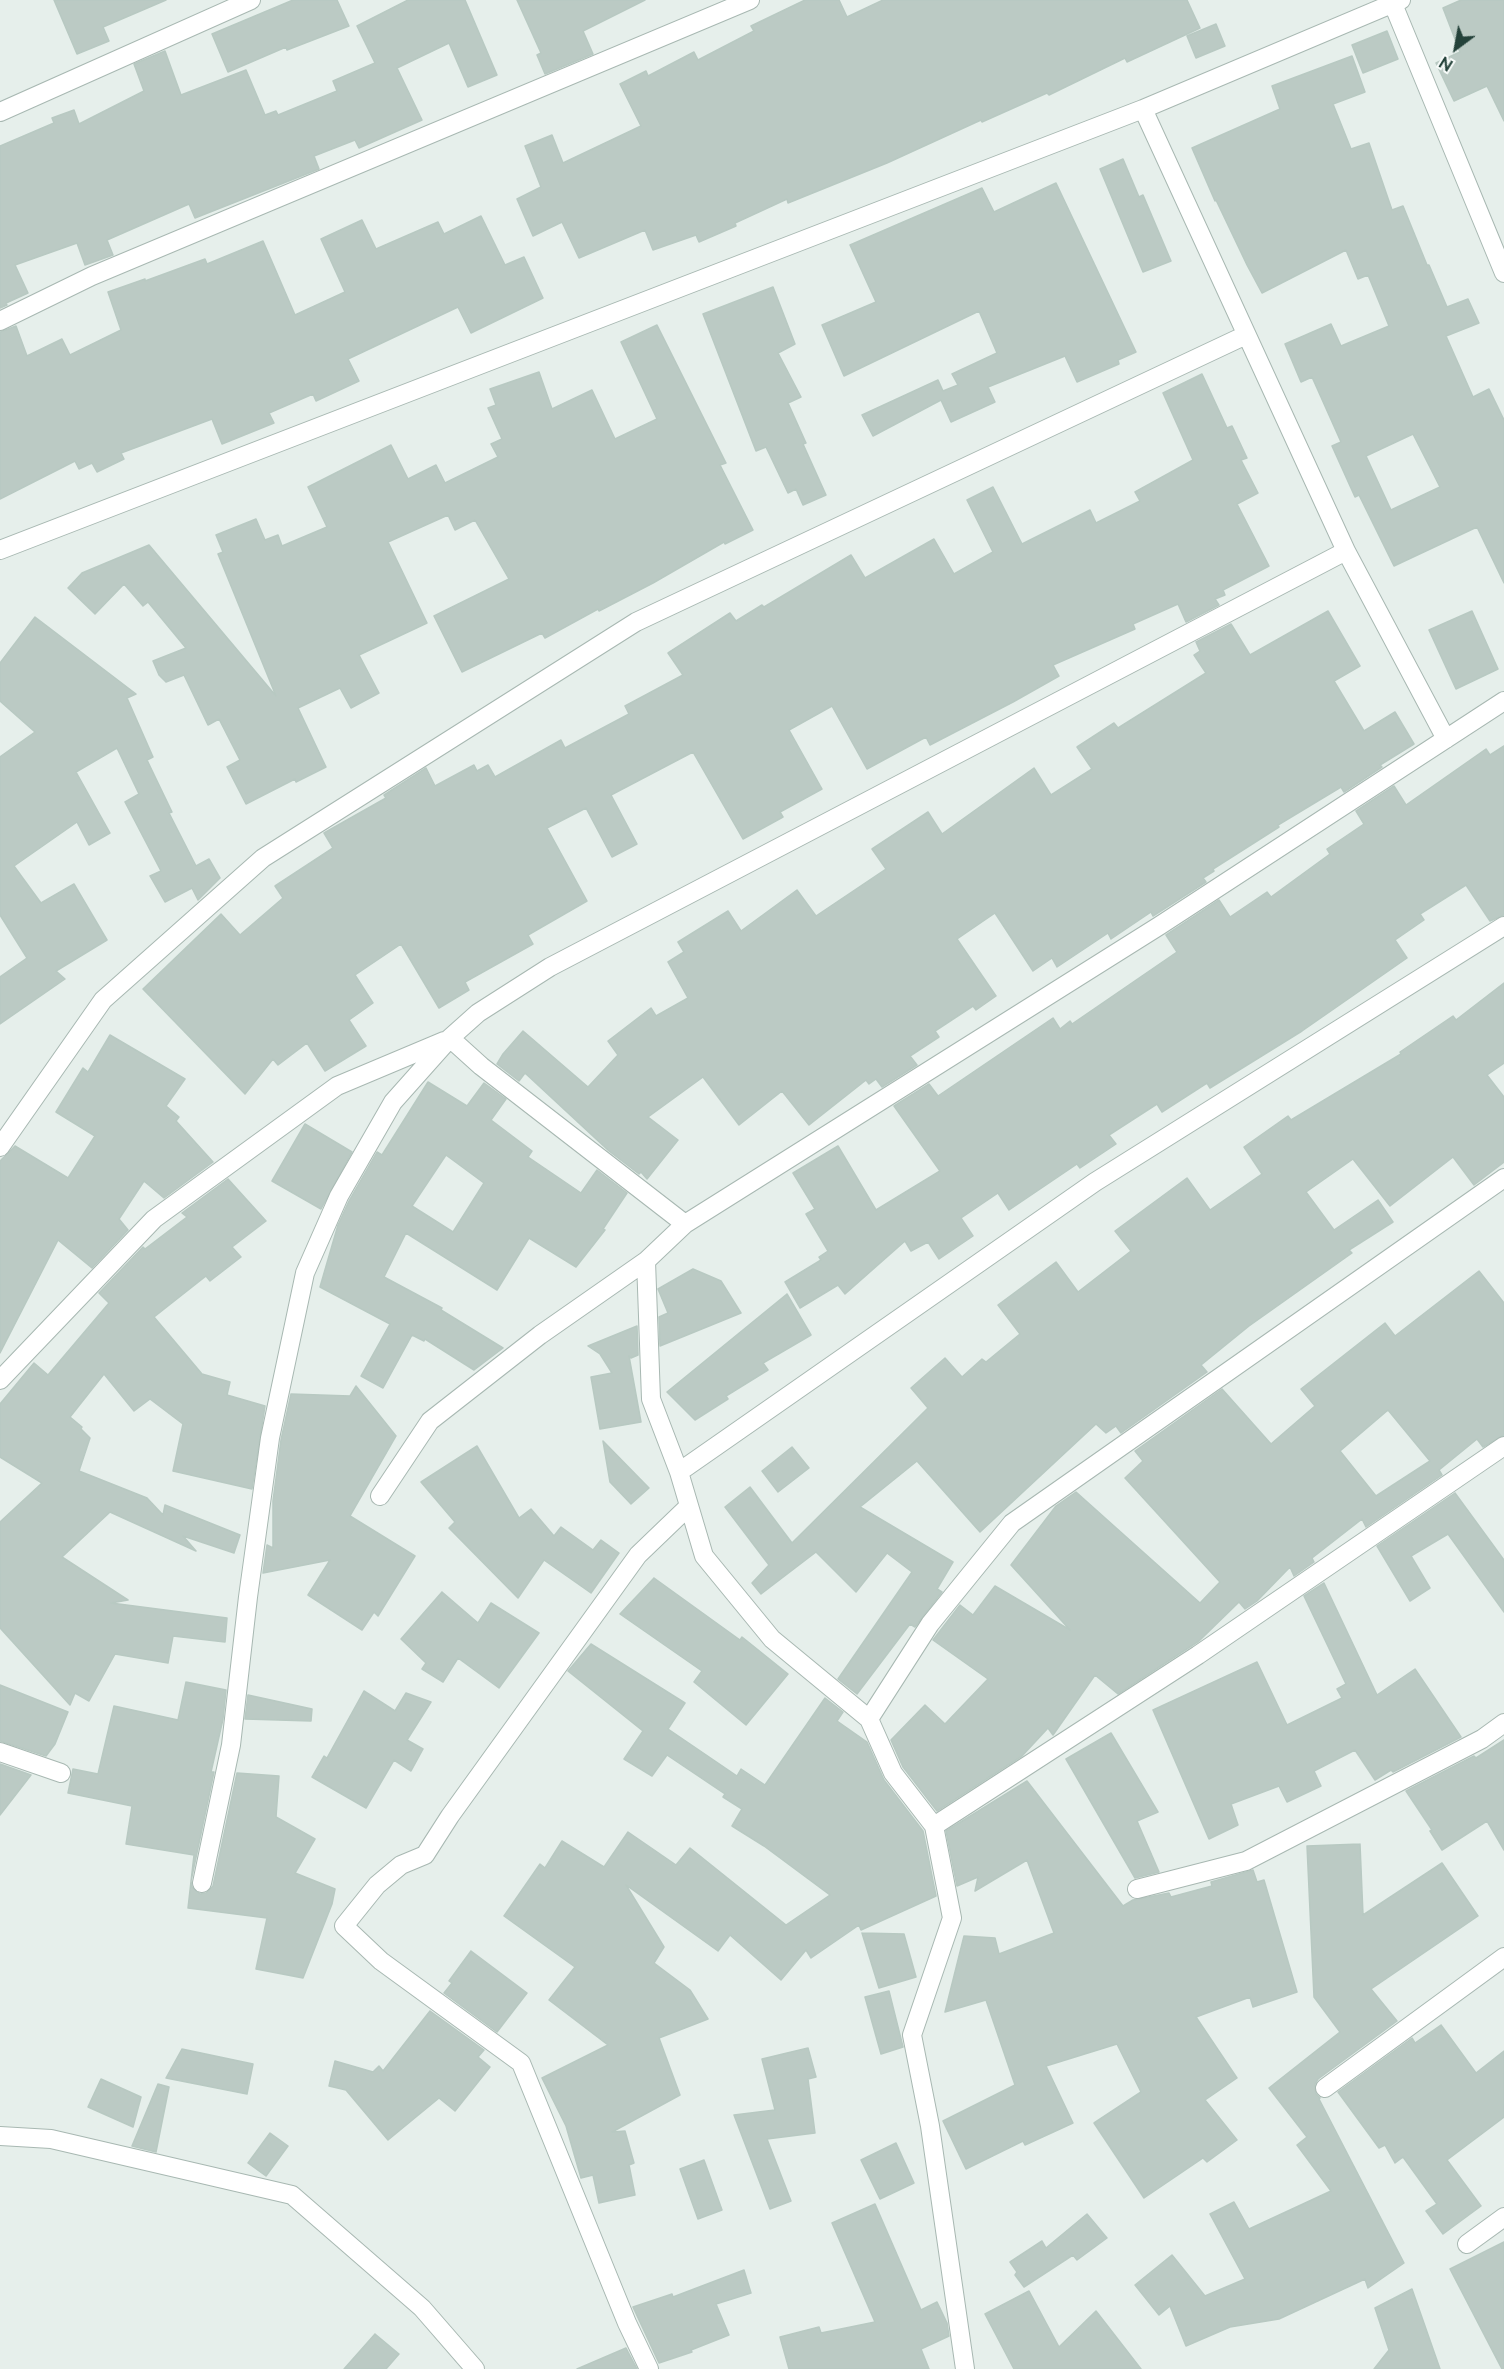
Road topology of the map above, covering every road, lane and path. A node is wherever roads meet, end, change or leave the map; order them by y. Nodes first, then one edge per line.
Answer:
1 (251, 0) edge
2 (750, 0) edge
3 (1397, 2) edge
4 (1143, 110) junction
5 (0, 112) edge
6 (1504, 273) edge
7 (0, 321) edge
8 (1246, 335) junction
9 (0, 550) edge
10 (1346, 551) junction
11 (1504, 701) edge
12 (1446, 739) junction
13 (1504, 926) edge
14 (450, 1038) junction
15 (0, 1147) edge
16 (1504, 1178) edge
17 (685, 1224) junction
18 (646, 1261) junction
19 (0, 1380) edge
20 (1504, 1446) edge
21 (679, 1472) junction
22 (380, 1496) dead end
23 (689, 1506) junction
24 (869, 1719) junction
25 (1504, 1723) edge
26 (0, 1752) edge
27 (61, 1773) dead end
28 (934, 1826) junction
29 (202, 1883) dead end
30 (1137, 1889) dead end
31 (1504, 1957) edge
32 (1325, 2088) dead end
33 (0, 2136) edge
34 (1504, 2217) edge
35 (1467, 2244) dead end
36 (475, 2369) edge
37 (649, 2369) edge
38 (965, 2369) edge

1 - 5 street
2 - 7 street
3 - 4 street
3 - 6 street
4 - 8 street
4 - 9 street
8 - 10 street
8 - 15 street
10 - 12 street
10 - 14 street
11 - 12 street
12 - 17 street
13 - 21 street
14 - 17 street
14 - 19 street
14 - 29 street
16 - 24 street
17 - 18 street
18 - 21 street
18 - 22 street
20 - 28 street
21 - 23 street
23 - 24 street
23 - 37 street
24 - 28 street
25 - 30 street
26 - 27 street
28 - 38 street
31 - 32 street
33 - 36 street
34 - 35 street

